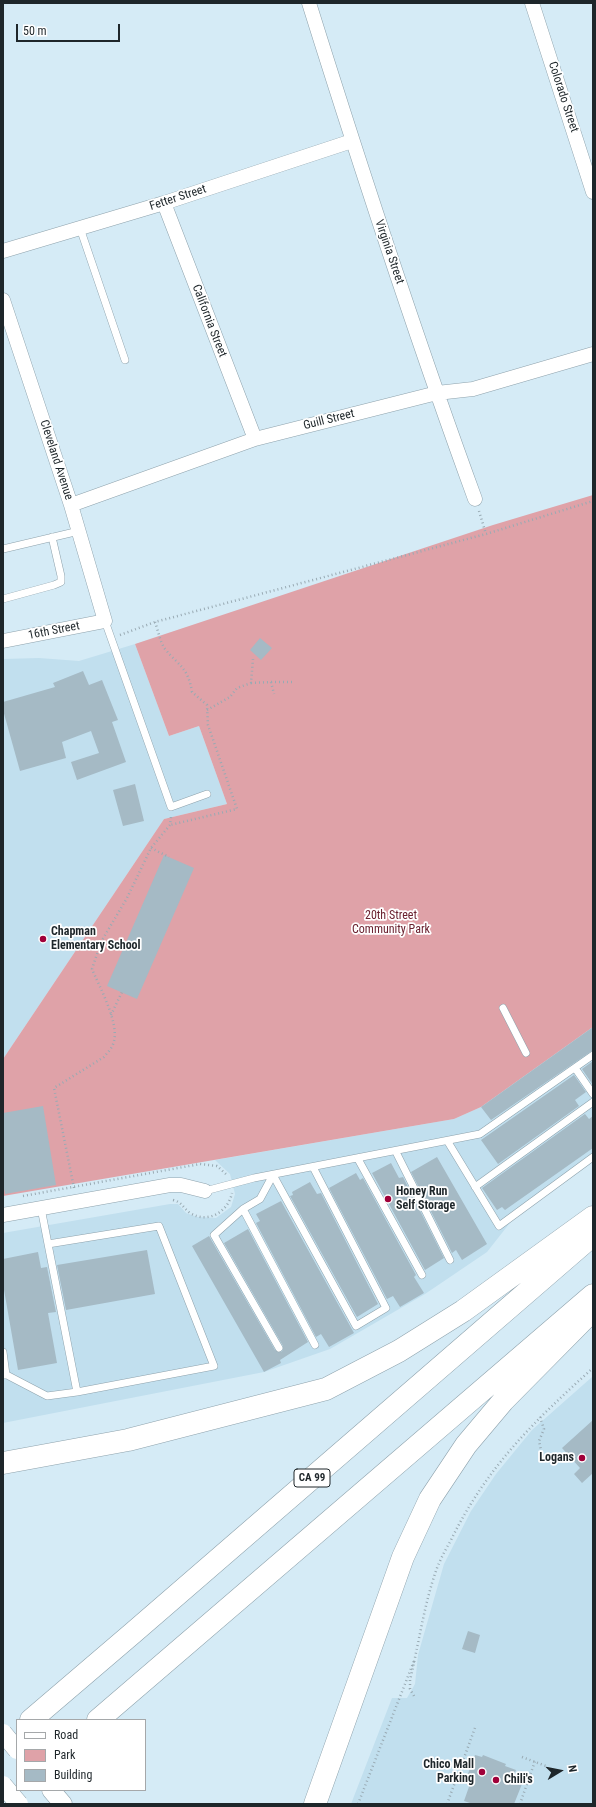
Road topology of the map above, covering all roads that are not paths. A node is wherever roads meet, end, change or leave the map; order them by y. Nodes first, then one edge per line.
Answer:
1 (309, 3) edge
2 (532, 3) edge
3 (352, 141) junction
4 (593, 192) edge
5 (164, 203) junction
6 (80, 228) junction
7 (3, 251) edge
8 (3, 300) edge
9 (593, 354) edge
10 (125, 360) dead end
11 (436, 393) junction
12 (255, 439) junction
13 (475, 499) road end
14 (71, 505) junction
15 (79, 531) junction
16 (52, 537) junction
17 (3, 549) edge
18 (3, 599) edge
19 (106, 621) junction
20 (3, 641) edge
21 (207, 794) dead end
22 (503, 1008) dead end
23 (526, 1054) dead end
24 (593, 1055) edge
25 (575, 1068) junction
26 (593, 1094) edge
27 (593, 1102) edge
28 (448, 1142) junction
29 (396, 1152) junction
30 (593, 1157) edge
31 (358, 1159) junction
32 (313, 1167) junction
33 (273, 1175) junction
34 (475, 1187) junction
35 (205, 1190) joint
36 (41, 1208) junction
37 (243, 1209) junction
38 (3, 1214) edge
39 (593, 1217) edge
40 (593, 1234) edge
41 (48, 1244) junction
42 (450, 1260) dead end
43 (422, 1275) dead end
44 (593, 1295) edge
45 (593, 1310) edge
46 (315, 1345) dead end
47 (279, 1348) dead end
48 (3, 1352) edge
49 (4, 1376) edge
50 (77, 1392) junction
51 (3, 1462) edge
52 (31, 1719) edge
53 (99, 1719) edge
54 (16, 1732) edge
55 (3, 1733) edge
56 (3, 1743) edge
57 (16, 1749) edge
58 (3, 1785) edge
59 (16, 1790) edge
60 (3, 1801) edge
61 (19, 1804) edge
62 (315, 1804) edge

1 - 3 street, Virginia Street
2 - 4 street, Colorado Street
3 - 5 street, Fetter Street
3 - 11 street, Virginia Street
5 - 6 street, Fetter Street
5 - 12 street, California Street
6 - 7 street, Fetter Street
6 - 10 lane
8 - 14 street, Cleveland Avenue
9 - 11 street, Guill Street
11 - 12 street, Guill Street
11 - 13 street, Virginia Street
12 - 14 street, Guill Street
14 - 15 street, Cleveland Avenue
15 - 16 lane
15 - 19 street, Cleveland Avenue
16 - 17 lane
16 - 18 lane
19 - 20 street, 16th Street
19 - 21 lane
22 - 23 lane
24 - 25 lane
25 - 26 lane
25 - 28 lane
27 - 34 lane
28 - 29 lane
28 - 34 lane
29 - 31 lane
29 - 42 lane
30 - 34 lane
31 - 32 lane
31 - 43 lane
32 - 33 lane
32 - 33 lane
33 - 35 lane
33 - 37 lane
35 - 36 street
36 - 38 street
36 - 41 lane
37 - 46 lane
37 - 47 lane
39 - 51 highway
40 - 52 highway, CA 99
41 - 50 lane
41 - 50 lane
44 - 53 highway
45 - 62 highway
48 - 49 lane
49 - 50 lane
54 - 56 highway
55 - 57 street, bridge
58 - 61 street, bridge
59 - 60 highway

